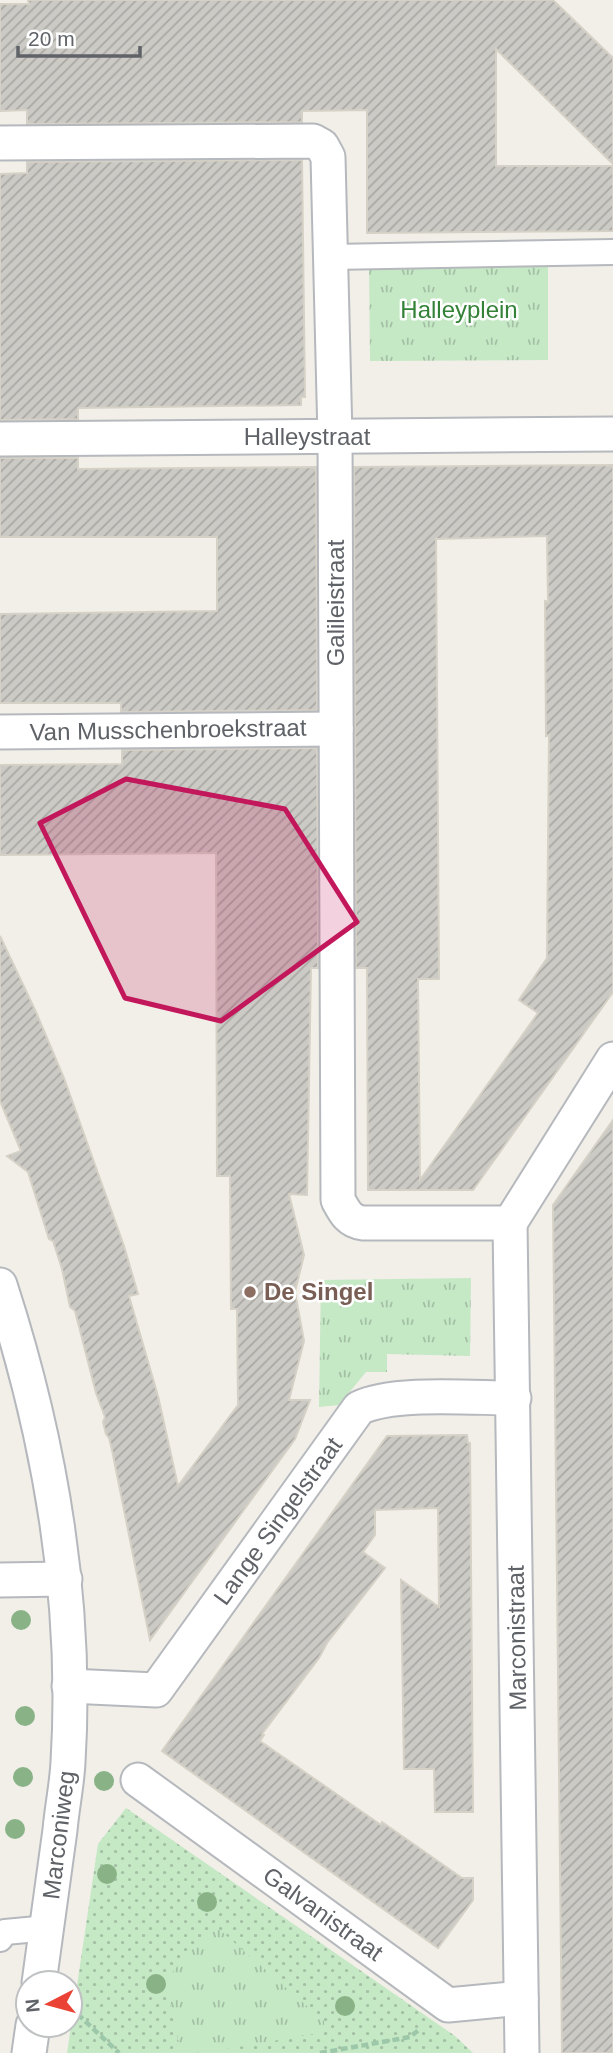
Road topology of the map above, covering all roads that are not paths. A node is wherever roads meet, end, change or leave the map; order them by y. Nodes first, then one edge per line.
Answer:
1 (0, 143) edge
2 (613, 252) edge
3 (332, 257) junction
4 (613, 434) edge
5 (335, 437) junction
6 (0, 439) edge
7 (336, 729) junction
8 (0, 732) edge
9 (613, 1059) edge
10 (510, 1223) junction
11 (0, 1285) edge
12 (514, 1398) junction
13 (65, 1579) junction
14 (0, 1580) edge
15 (69, 1686) junction
16 (138, 1780) dead end
17 (47, 1928) junction
18 (0, 1939) edge
19 (41, 1969) edge
20 (521, 1998) junction
21 (522, 2053) edge

1 - 3 street, Galileistraat
2 - 3 street
3 - 5 street, Galileistraat
4 - 5 street, Halleystraat
5 - 6 street, Halleystraat
5 - 7 street, Galileistraat
7 - 8 street, Van Musschenbroekstraat
7 - 10 street, Galileistraat
9 - 10 street
10 - 12 street, Marconistraat
11 - 13 street, Marconiweg
12 - 15 street, Lange Singelstraat
12 - 20 street, Marconistraat
13 - 14 street
13 - 15 street, Marconiweg
15 - 17 street, Marconiweg
16 - 20 street, Galvanistraat
17 - 18 street
17 - 19 street, Marconiweg
20 - 21 street, Marconistraat

